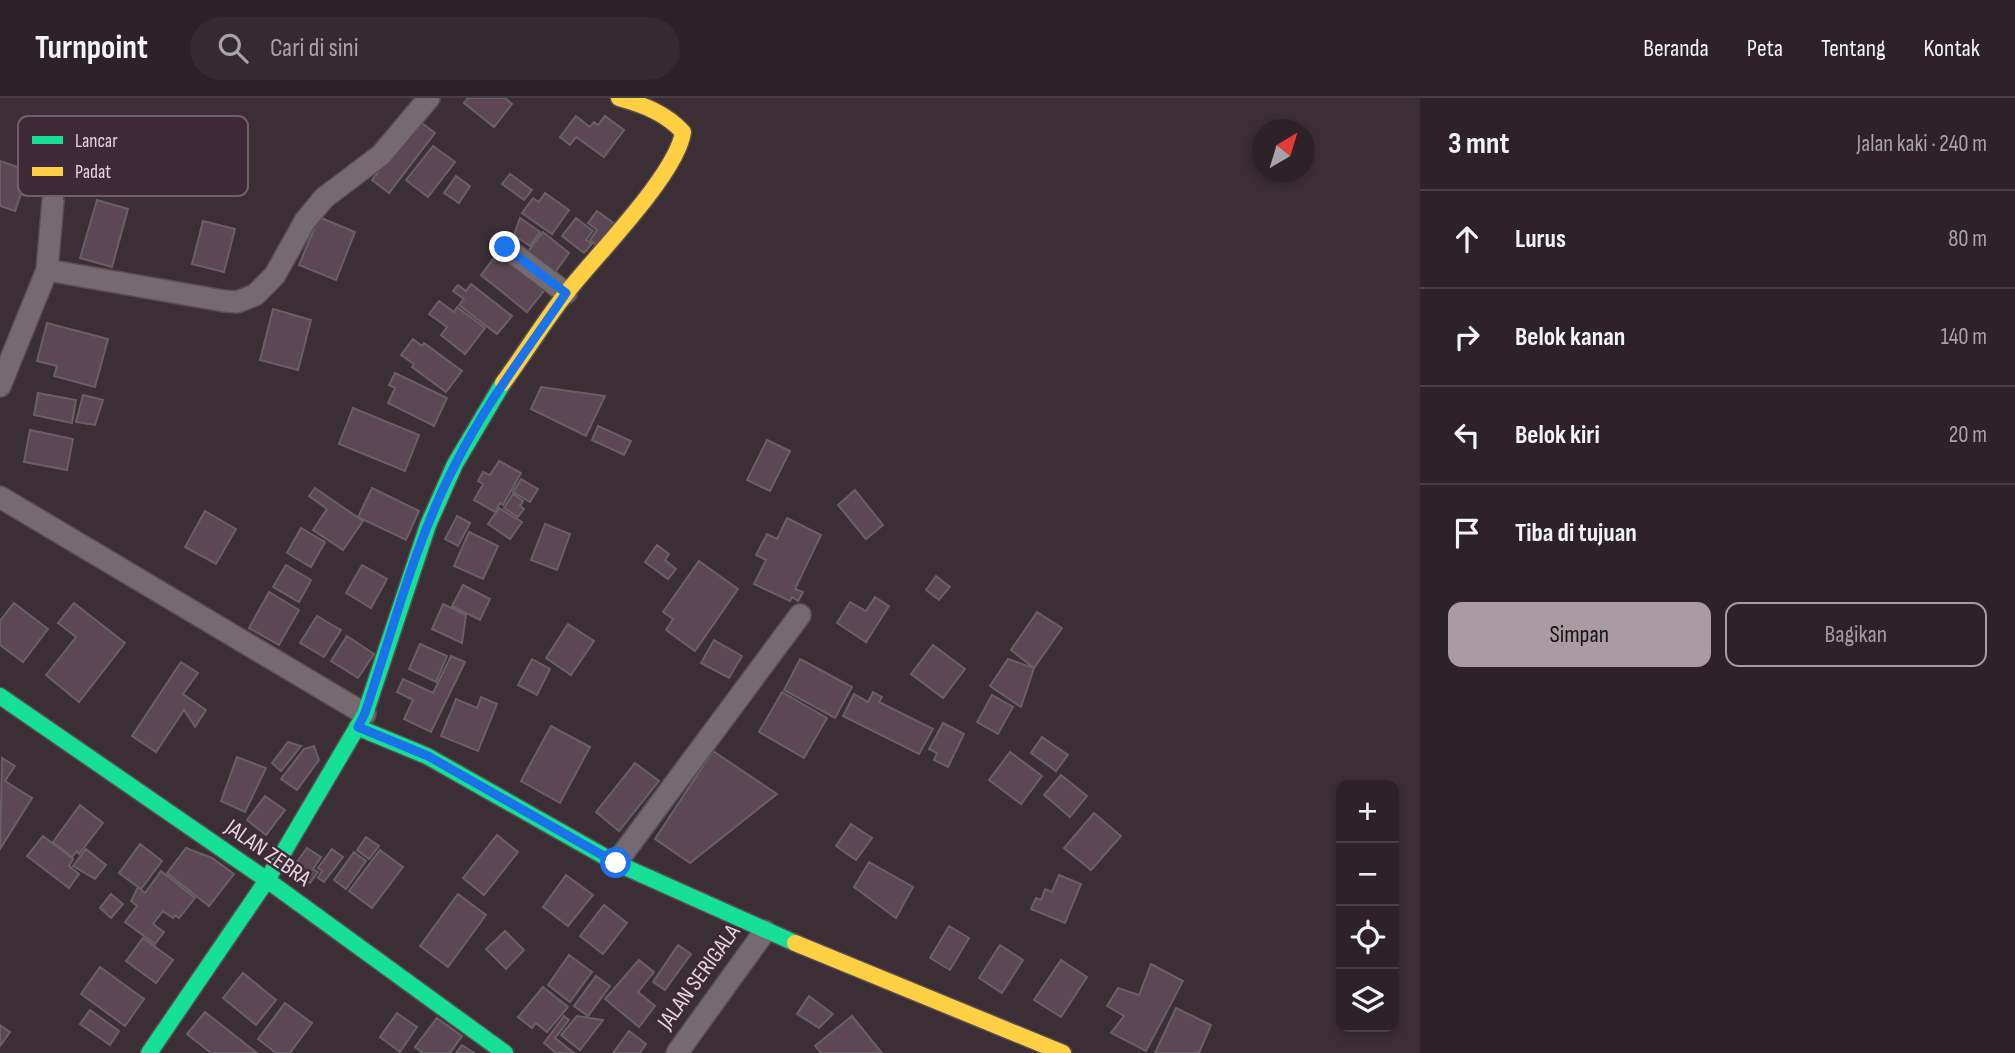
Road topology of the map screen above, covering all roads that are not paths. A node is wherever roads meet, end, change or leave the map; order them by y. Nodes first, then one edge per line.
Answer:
1 (429, 98) edge
2 (620, 98) edge
3 (53, 201) dead end
4 (505, 247) dead end
5 (47, 270) junction
6 (566, 293) junction
7 (5, 360) edge
8 (0, 386) edge
9 (0, 497) edge
10 (800, 615) dead end
11 (0, 696) edge
12 (361, 720) junction
13 (616, 863) junction
14 (267, 880) junction
15 (765, 931) junction
16 (149, 1053) edge
17 (505, 1053) edge
18 (677, 1053) edge
19 (1063, 1053) edge

1 - 5 street
2 - 6 street
3 - 5 street
4 - 6 street
5 - 7 street
6 - 12 street
7 - 8 street
9 - 12 street
10 - 13 street
11 - 14 street, JALAN ZEBRA
12 - 13 street
12 - 14 street
13 - 15 street
14 - 16 street
14 - 17 street, JALAN ZEBRA
15 - 18 street, JALAN SERIGALA
15 - 19 street

